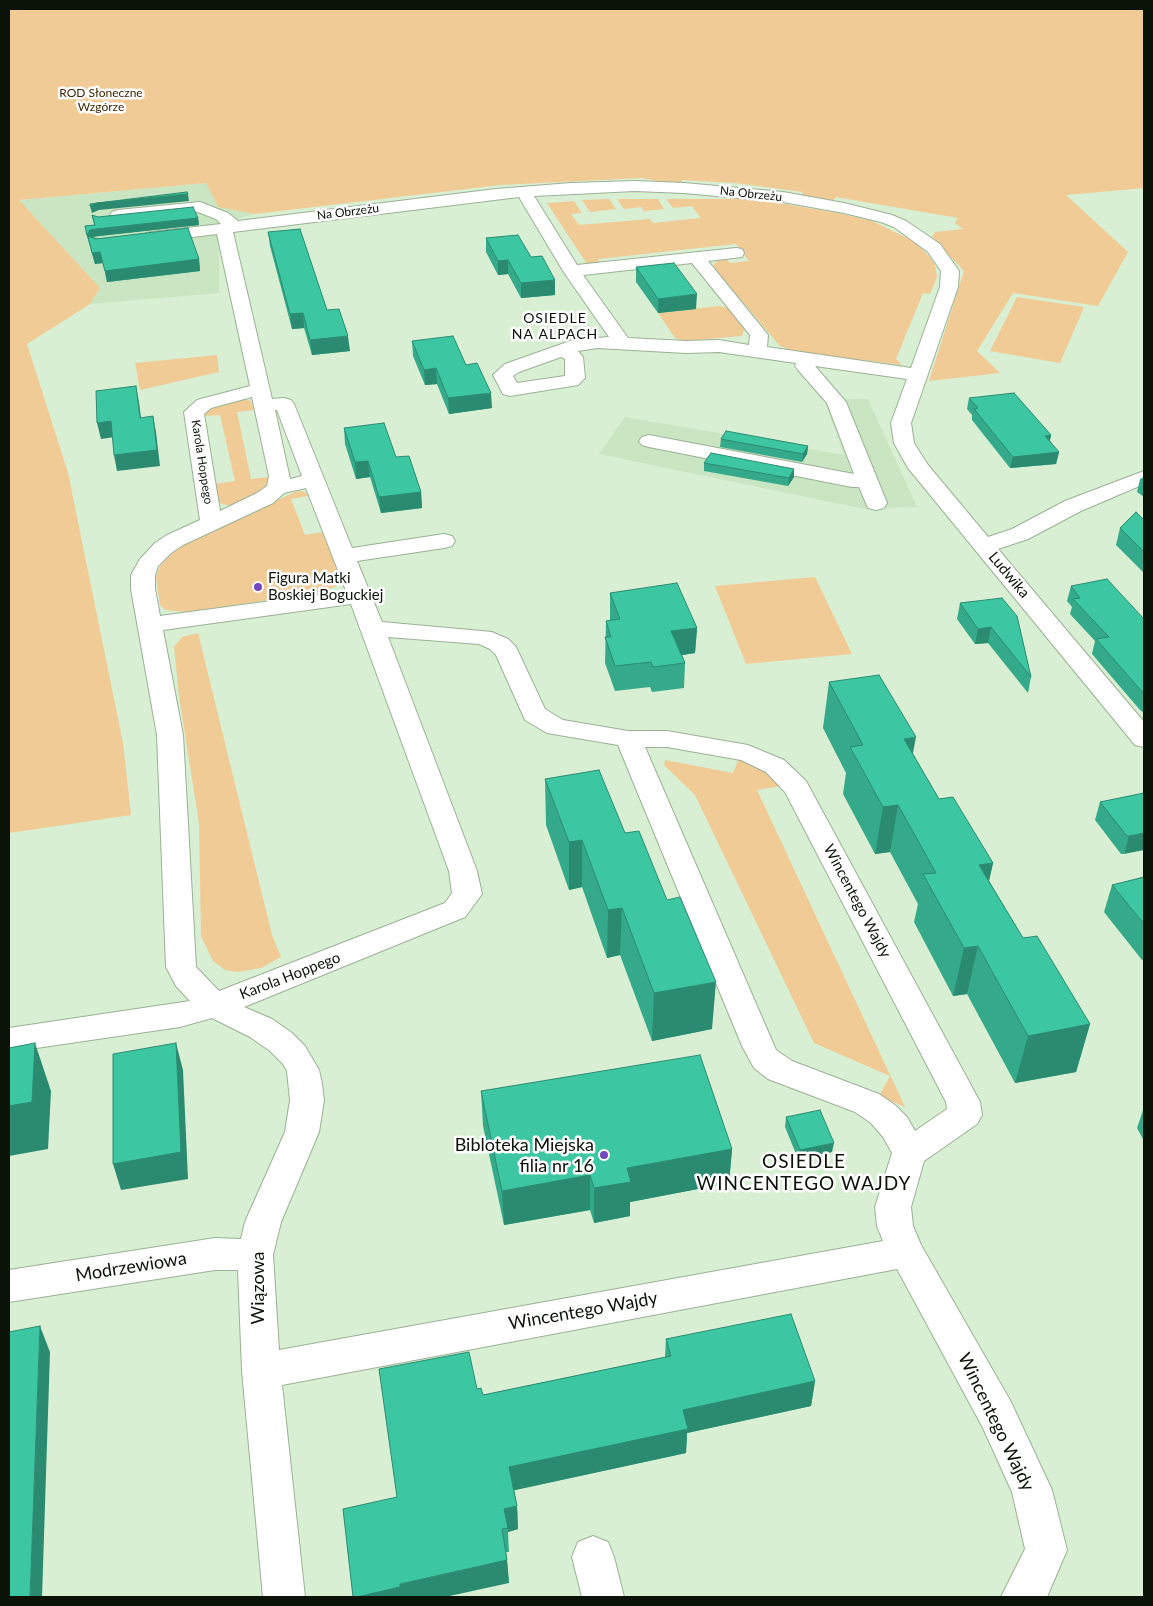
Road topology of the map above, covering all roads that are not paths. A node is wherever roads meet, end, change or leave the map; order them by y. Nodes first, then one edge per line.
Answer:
1 (524, 192) junction
2 (99, 218) edge
3 (228, 229) junction
4 (137, 238) edge
5 (736, 253) dead end
6 (696, 257) junction
7 (572, 271) junction
8 (622, 343) junction
9 (563, 350) junction
10 (757, 352) junction
11 (807, 359) junction
12 (917, 375) junction
13 (262, 397) junction
14 (649, 441) dead end
15 (1144, 477) edge
16 (313, 480) junction
17 (867, 480) junction
18 (277, 488) junction
19 (876, 503) dead end
20 (211, 523) junction
21 (444, 541) dead end
22 (985, 546) junction
23 (344, 556) junction
24 (360, 596) junction
25 (151, 624) junction
26 (373, 629) junction
27 (628, 739) junction
28 (1144, 739) edge
29 (214, 1006) junction
30 (9, 1040) edge
31 (909, 1153) junction
32 (906, 1252) junction
33 (255, 1255) junction
34 (9, 1286) edge
35 (261, 1371) junction
36 (592, 1557) dead end
37 (284, 1597) edge
38 (603, 1597) edge
39 (1022, 1597) edge

1 - 3 street, Na Obrzeżu
1 - 7 street
1 - 12 street, Na Obrzeżu
2 - 3 street
3 - 4 street, Na Obrzeżu
3 - 13 street
5 - 6 street
6 - 7 street
6 - 10 street
7 - 8 street
8 - 9 street
8 - 10 street
9 - 9 street
10 - 11 street
11 - 12 street
11 - 17 street
12 - 22 street, Na Obrzeżu
13 - 16 street, Karola Hoppego
13 - 18 street
13 - 20 street, Karola Hoppego
14 - 17 street
15 - 22 street, Ludwika
16 - 18 street, Karola Hoppego
16 - 23 street, Karola Hoppego
17 - 19 street
18 - 20 street, Karola Hoppego
20 - 25 street, Karola Hoppego
21 - 23 street
22 - 28 street, Ludwika
23 - 24 street, Karola Hoppego
24 - 25 street
24 - 26 street
25 - 29 street, Karola Hoppego
26 - 27 street, Wincentego Wajdy
26 - 29 street, Karola Hoppego
27 - 31 street
27 - 31 street, Wincentego Wajdy
29 - 30 street
29 - 33 street, Wiązowa
31 - 32 street, Wincentego Wajdy
32 - 35 street, Wincentego Wajdy
32 - 39 street, Wincentego Wajdy
33 - 34 street, Modrzewiowa
33 - 35 street, Wiązowa
35 - 37 street, Wiązowa
36 - 38 street

